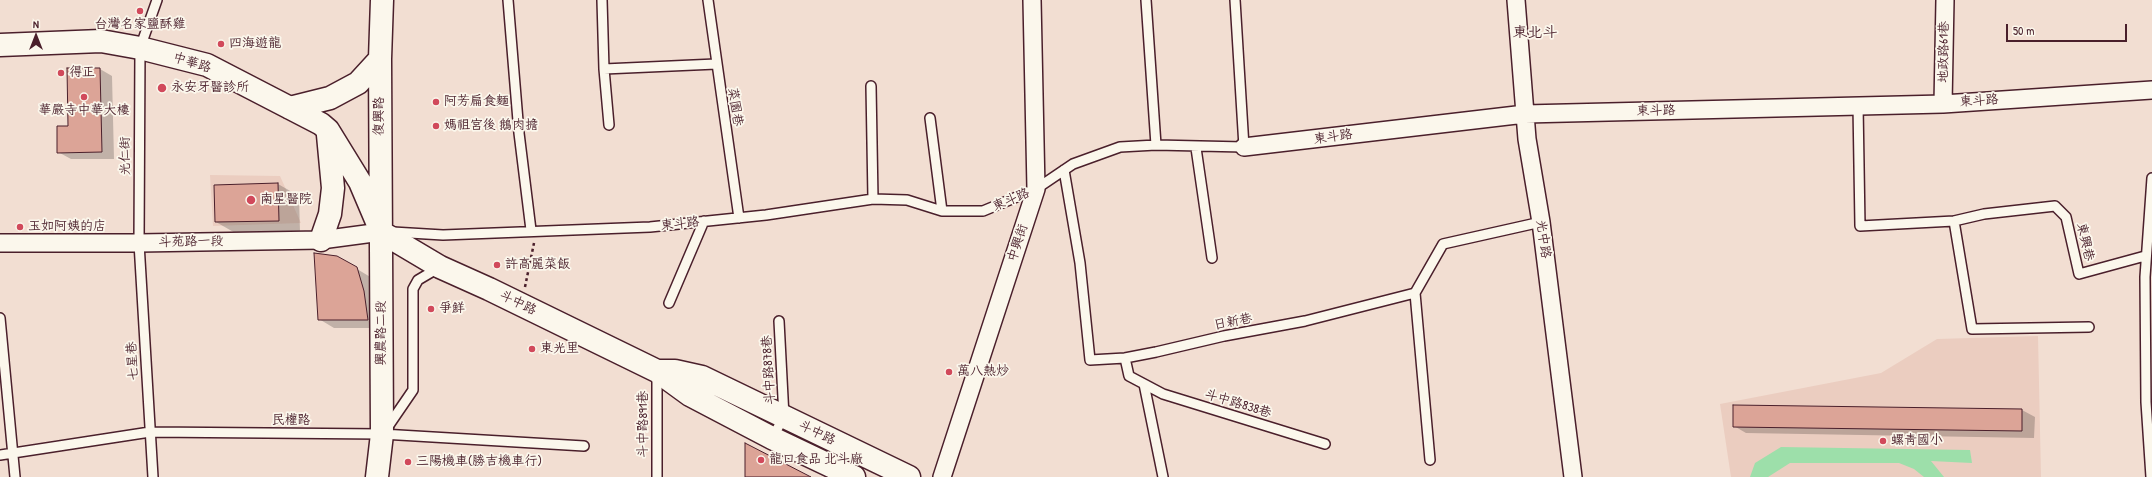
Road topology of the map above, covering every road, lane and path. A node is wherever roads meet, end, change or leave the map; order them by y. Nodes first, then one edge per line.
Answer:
1 (157, 0) edge
2 (382, 0) edge
3 (508, 0) edge
4 (602, 0) edge
5 (708, 0) edge
6 (1032, 0) edge
7 (1146, 0) edge
8 (1235, 0) edge
9 (1516, 0) edge
10 (1945, 0) edge
11 (0, 45) edge
12 (140, 48) junction
13 (380, 59) junction
14 (716, 64) junction
15 (604, 69) junction
16 (871, 86) dead end
17 (2152, 90) edge
18 (1943, 104) junction
19 (1858, 105) junction
20 (290, 108) junction
21 (1525, 114) junction
22 (930, 118) dead end
23 (609, 125) dead end
24 (328, 130) junction
25 (1156, 145) junction
26 (1244, 147) junction
27 (1196, 148) junction
28 (1064, 170) junction
29 (2152, 178) edge
30 (1036, 189) junction
31 (873, 200) junction
32 (2151, 207) edge
33 (942, 211) junction
34 (739, 218) junction
35 (704, 221) junction
36 (1954, 221) junction
37 (1541, 222) junction
38 (534, 230) junction
39 (381, 232) junction
40 (321, 240) junction
41 (0, 243) edge
42 (139, 243) junction
43 (2145, 256) junction
44 (1212, 258) dead end
45 (440, 267) junction
46 (2148, 276) edge
47 (1415, 293) junction
48 (669, 303) dead end
49 (522, 305) junction
50 (0, 318) edge
51 (779, 321) dead end
52 (2089, 326) dead end
53 (1125, 358) junction
54 (657, 371) junction
55 (1144, 384) junction
56 (784, 417) junction
57 (150, 432) junction
58 (382, 434) junction
59 (772, 438) junction
60 (1325, 444) dead end
61 (584, 446) dead end
62 (12, 453) junction
63 (0, 455) edge
64 (1430, 460) dead end
65 (2151, 464) edge
66 (15, 477) edge
67 (153, 477) edge
68 (378, 477) edge
69 (657, 477) edge
70 (854, 477) edge
71 (909, 477) edge
72 (942, 477) edge
73 (1163, 477) edge
74 (1573, 477) edge
75 (2151, 477) edge

1 - 12 lane, 光仁街
2 - 13 main road, 復興路
3 - 38 lane
4 - 15 lane
5 - 14 lane, 菜園巷
6 - 30 street, 中興街
7 - 25 lane
8 - 26 lane
9 - 21 street, 光中路
10 - 18 street, 地政路61巷
11 - 12 main road, 中華路
12 - 20 main road, 中華路
12 - 42 lane, 光仁街
13 - 20 main road
13 - 39 main road, 復興路
14 - 15 lane
14 - 34 lane, 菜園巷
15 - 23 lane
16 - 31 lane
17 - 18 street, 東斗路
18 - 19 street, 東斗路
19 - 21 street, 東斗路
19 - 36 lane, 東興巷
20 - 24 main road, 中華路
21 - 26 street, 東斗路
21 - 37 street, 光中路
22 - 33 lane
24 - 39 main road, 中華路
24 - 40 main road
25 - 27 lane, 東斗路
25 - 28 lane, 東斗路
26 - 27 lane, 東斗路
27 - 44 lane
28 - 30 lane, 東斗路
28 - 53 lane, 日新巷
29 - 32 lane
30 - 33 lane, 東斗路
30 - 72 street, 中興街
31 - 33 lane, 東斗路
31 - 34 lane, 東斗路
32 - 43 lane
34 - 35 lane, 東斗路
35 - 38 lane, 東斗路
35 - 48 lane
36 - 43 lane, 東興巷
36 - 52 lane
37 - 47 lane
37 - 74 street, 光中路
38 - 39 lane, 東斗路
38 - 49 path
39 - 40 street, 斗苑路一段
39 - 45 main road, 斗中路
39 - 58 main road, 興農路二段
40 - 42 street, 斗苑路一段
41 - 42 street, 斗苑路一段
42 - 57 lane, 七星巷
43 - 46 lane
45 - 49 main road, 斗中路
45 - 58 lane, 興農路二段
46 - 65 lane
47 - 53 lane, 日新巷
47 - 64 lane
49 - 54 main road, 斗中路
50 - 62 lane
51 - 56 lane, 斗中路878巷
53 - 55 lane, 斗中路838巷
54 - 56 main road, 斗中路
54 - 59 main road, 斗中路
54 - 69 lane, 斗中路891巷
55 - 60 lane, 斗中路838巷
55 - 73 lane
56 - 59 lane, 斗中路878巷
56 - 71 main road, 斗中路
57 - 58 lane, 民權路
57 - 62 lane, 民權路
57 - 67 lane, 七星巷
58 - 61 lane, 民權路
58 - 68 main road, 興農路二段
59 - 70 main road, 斗中路
62 - 63 lane, 民權路
62 - 66 lane
65 - 75 lane

